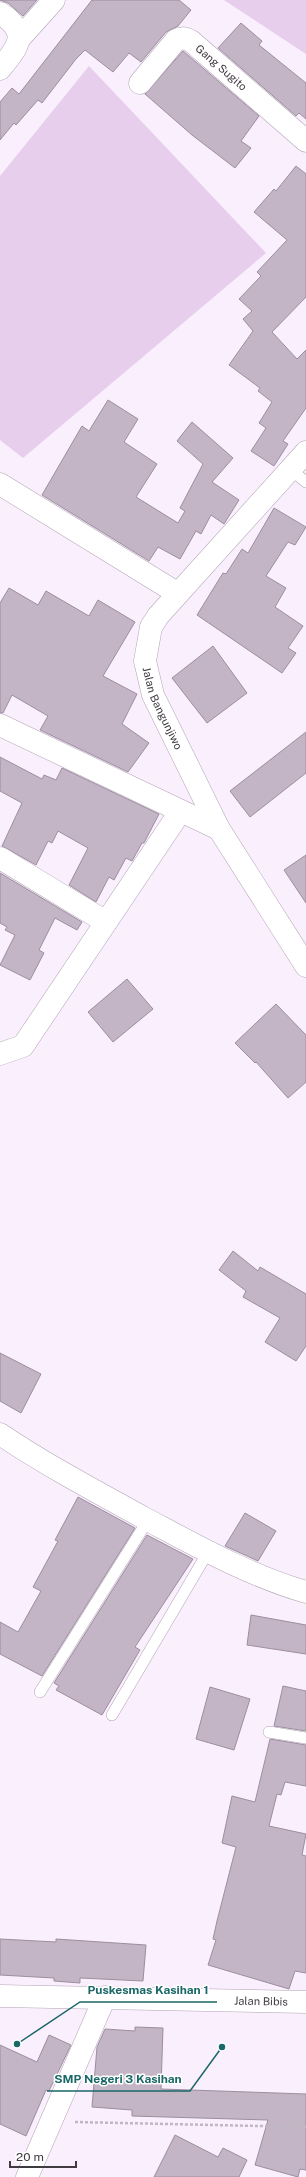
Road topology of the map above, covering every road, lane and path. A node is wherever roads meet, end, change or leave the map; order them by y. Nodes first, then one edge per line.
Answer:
1 (54, 0) edge
2 (0, 13) edge
3 (19, 40) junction
4 (0, 69) edge
5 (140, 82) dead end
6 (306, 141) edge
7 (306, 452) edge
8 (298, 476) edge
9 (0, 484) edge
10 (177, 593) junction
11 (0, 725) edge
12 (180, 812) junction
13 (219, 829) junction
14 (0, 858) edge
15 (106, 922) junction
16 (306, 966) edge
17 (0, 1054) edge
18 (0, 1434) edge
19 (148, 1520) junction
20 (208, 1552) junction
21 (306, 1592) edge
22 (40, 1692) dead end
23 (112, 1714) dead end
24 (269, 1732) dead end
25 (306, 1738) edge
26 (0, 1996) edge
27 (105, 1997) junction
28 (306, 2002) edge
29 (51, 2122) junction
30 (306, 2127) edge
31 (27, 2177) edge

1 - 3 street
2 - 3 street
3 - 4 street
5 - 6 street, Gang Sugito
7 - 8 street, Jalan Bangunjiwo
8 - 10 street, Jalan Bangunjiwo
9 - 10 street
10 - 13 street, Jalan Bangunjiwo
11 - 12 street
12 - 13 street
12 - 15 street
13 - 16 street, Jalan Bangunjiwo
14 - 15 street
15 - 17 street
18 - 19 street
19 - 20 street
19 - 22 lane
20 - 21 street
20 - 23 lane
24 - 25 lane
26 - 27 street, Jalan Bibis
27 - 28 street, Jalan Bibis
27 - 29 street
29 - 30 path
29 - 31 street

